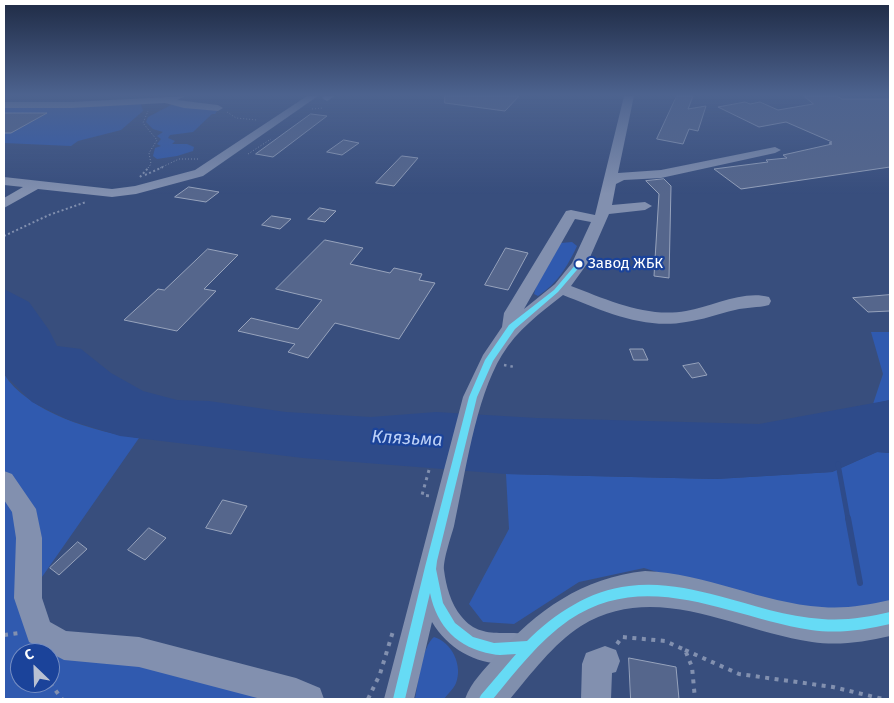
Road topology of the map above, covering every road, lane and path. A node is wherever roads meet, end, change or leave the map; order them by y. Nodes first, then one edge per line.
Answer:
1 (147, 129) edge
2 (264, 129) edge
3 (622, 129) edge
4 (272, 138) dead end
5 (277, 139) dead end
6 (258, 148) dead end
7 (263, 149) dead end
8 (775, 150) dead end
9 (4, 181) edge
10 (610, 182) junction
11 (35, 185) junction
12 (112, 193) junction
13 (4, 204) edge
14 (645, 206) dead end
15 (602, 215) junction
16 (4, 236) edge
17 (560, 288) junction
18 (763, 301) dead end
19 (511, 328) junction
20 (500, 364) dead end
21 (515, 368) dead end
22 (473, 397) joint
23 (430, 470) dead end
24 (4, 481) edge
25 (440, 496) junction
26 (430, 567) junction
27 (890, 618) edge
28 (396, 620) dead end
29 (530, 647) junction
30 (685, 650) junction
31 (605, 661) joint
32 (302, 696) edge
33 (368, 699) edge
34 (399, 699) edge
35 (485, 699) edge
36 (596, 699) edge
37 (695, 699) edge
38 (883, 699) edge

1 - 12 path
2 - 12 street
3 - 10 street
4 - 5 path
6 - 7 path
8 - 10 street
9 - 11 street
10 - 15 street
11 - 12 street
11 - 13 street
12 - 16 path
14 - 15 street
15 - 17 street
15 - 19 street
17 - 18 street
17 - 19 street
19 - 22 street
20 - 21 path
22 - 25 street
23 - 25 path
24 - 32 street
25 - 26 street
26 - 29 street
26 - 34 street
27 - 29 main road
28 - 33 path
29 - 35 main road
30 - 31 path
30 - 37 path
30 - 38 path
31 - 36 street

